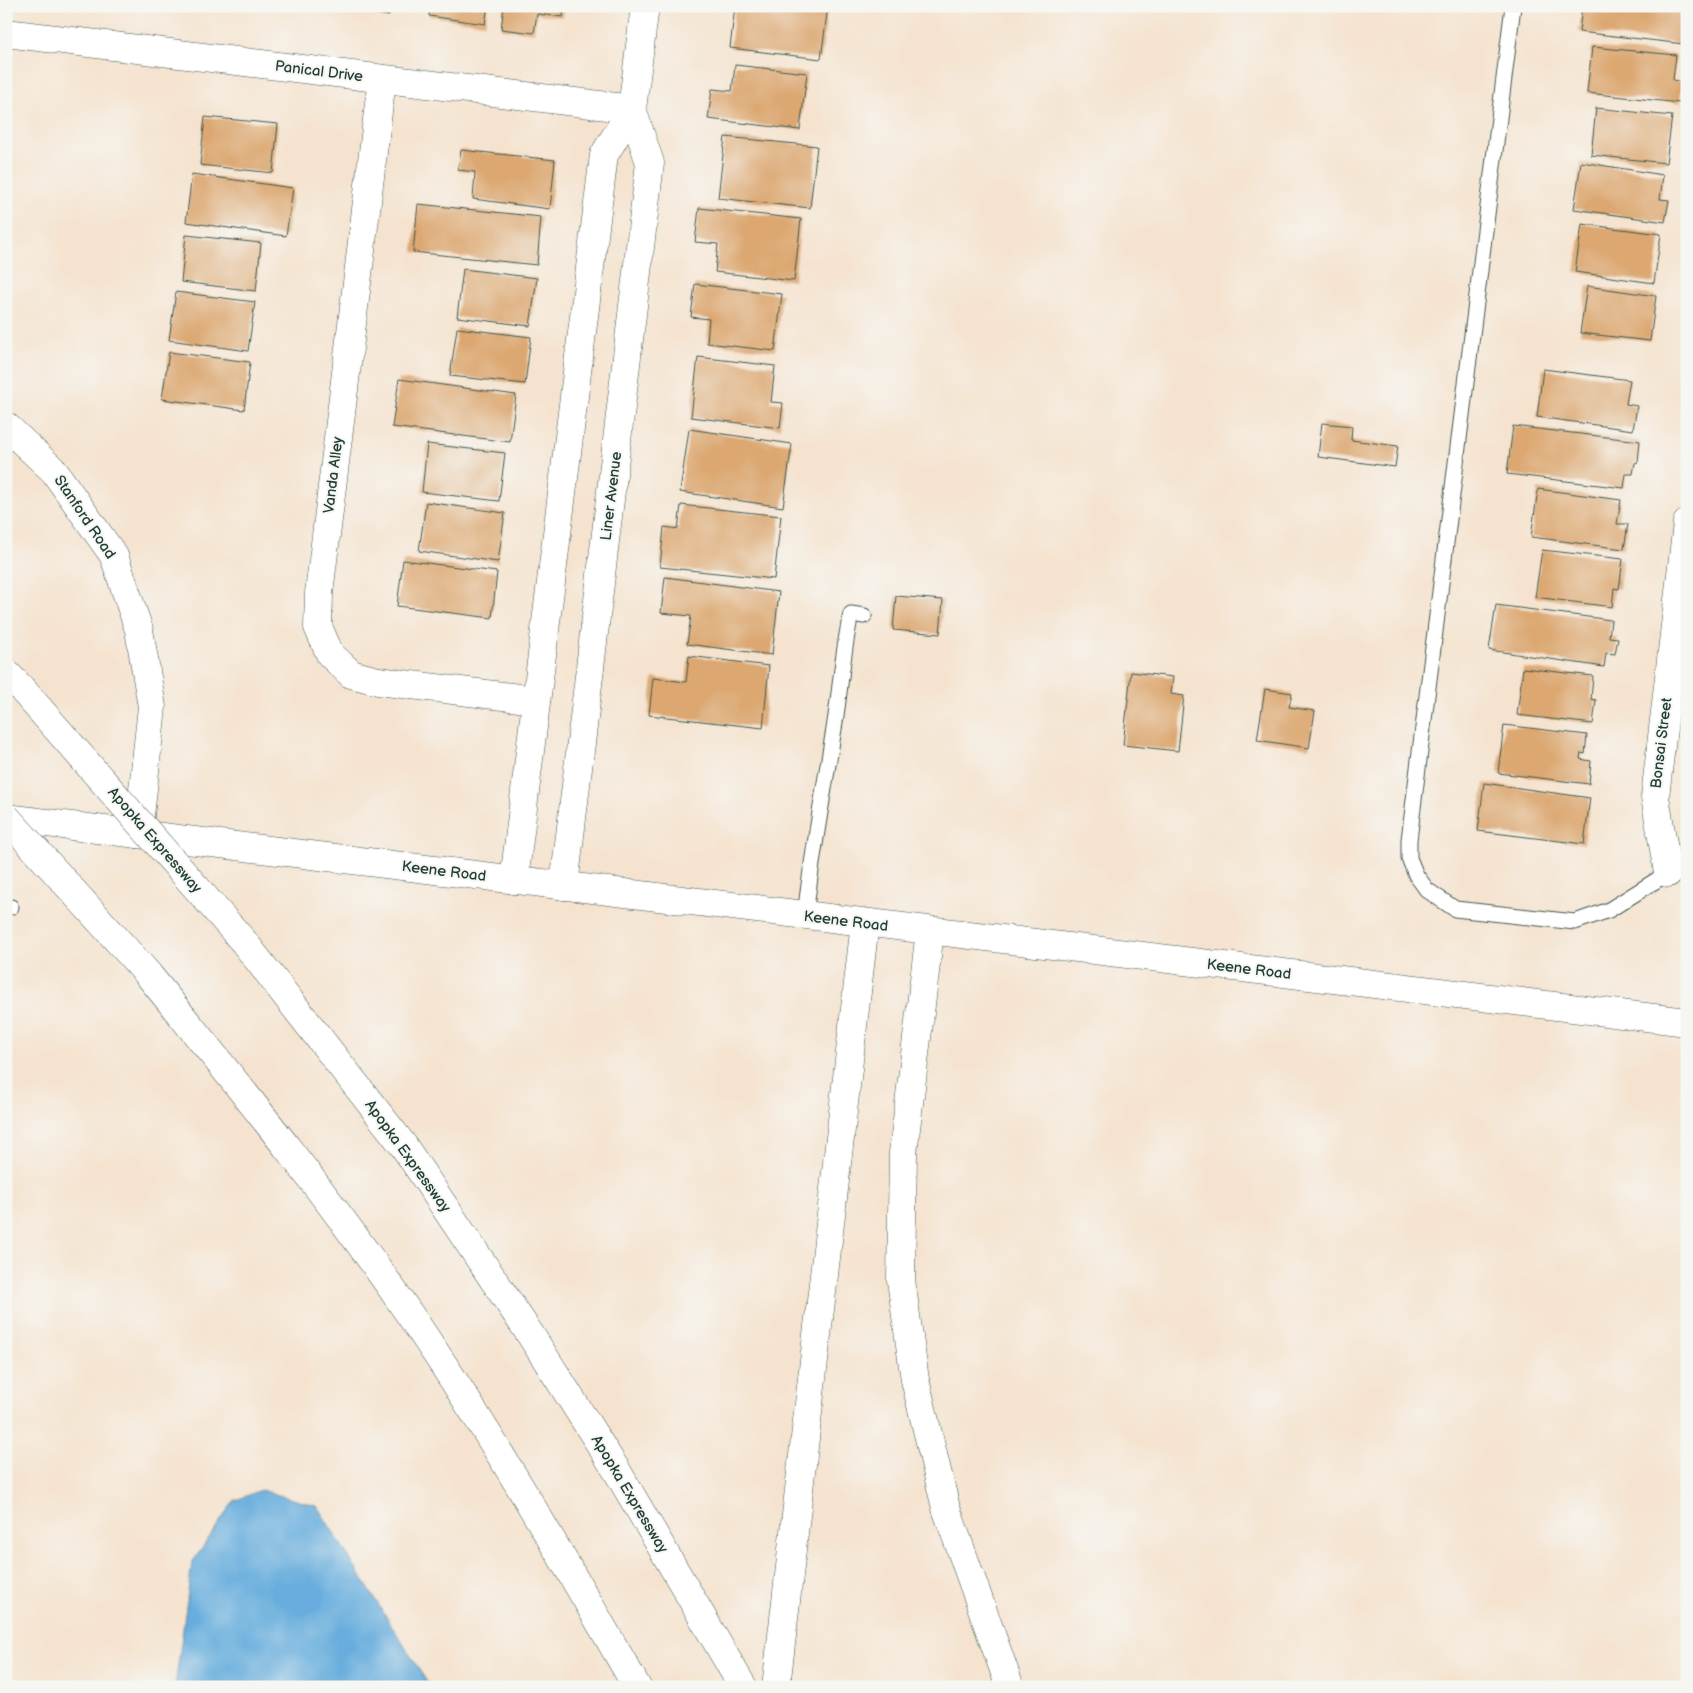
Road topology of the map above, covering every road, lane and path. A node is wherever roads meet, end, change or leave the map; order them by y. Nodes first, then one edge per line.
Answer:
1 (645, 6) edge
2 (1513, 6) edge
3 (6, 33) edge
4 (382, 79) junction
5 (632, 109) junction
6 (6, 426) edge
7 (1687, 523) edge
8 (864, 616) dead end
9 (14, 681) edge
10 (536, 700) junction
11 (6, 817) edge
12 (138, 834) junction
13 (1668, 873) joint
14 (514, 880) junction
15 (564, 886) junction
16 (805, 916) junction
17 (865, 923) junction
18 (930, 931) junction
19 (1687, 1022) edge
20 (637, 1687) edge
21 (743, 1687) edge
22 (776, 1687) edge
23 (1010, 1687) edge

1 - 5 main road, Liner Avenue
2 - 13 lane
3 - 4 main road, Panical Drive
4 - 5 main road, Panical Drive
4 - 10 main road, Vanda Alley
5 - 10 main road, Liner Avenue
5 - 15 main road, Liner Avenue
6 - 12 main road, Stanford Road
7 - 13 main road, Bonsai Street
8 - 16 lane
9 - 21 main road, Apopka Expressway, bridge
10 - 14 main road, Liner Avenue
11 - 12 main road, Keene Road
11 - 20 main road, bridge
12 - 14 main road, Keene Road
14 - 15 main road, Keene Road
15 - 16 main road, Keene Road
16 - 17 main road, Keene Road
17 - 18 main road, Keene Road
17 - 22 main road
18 - 19 main road, Keene Road
18 - 23 main road

